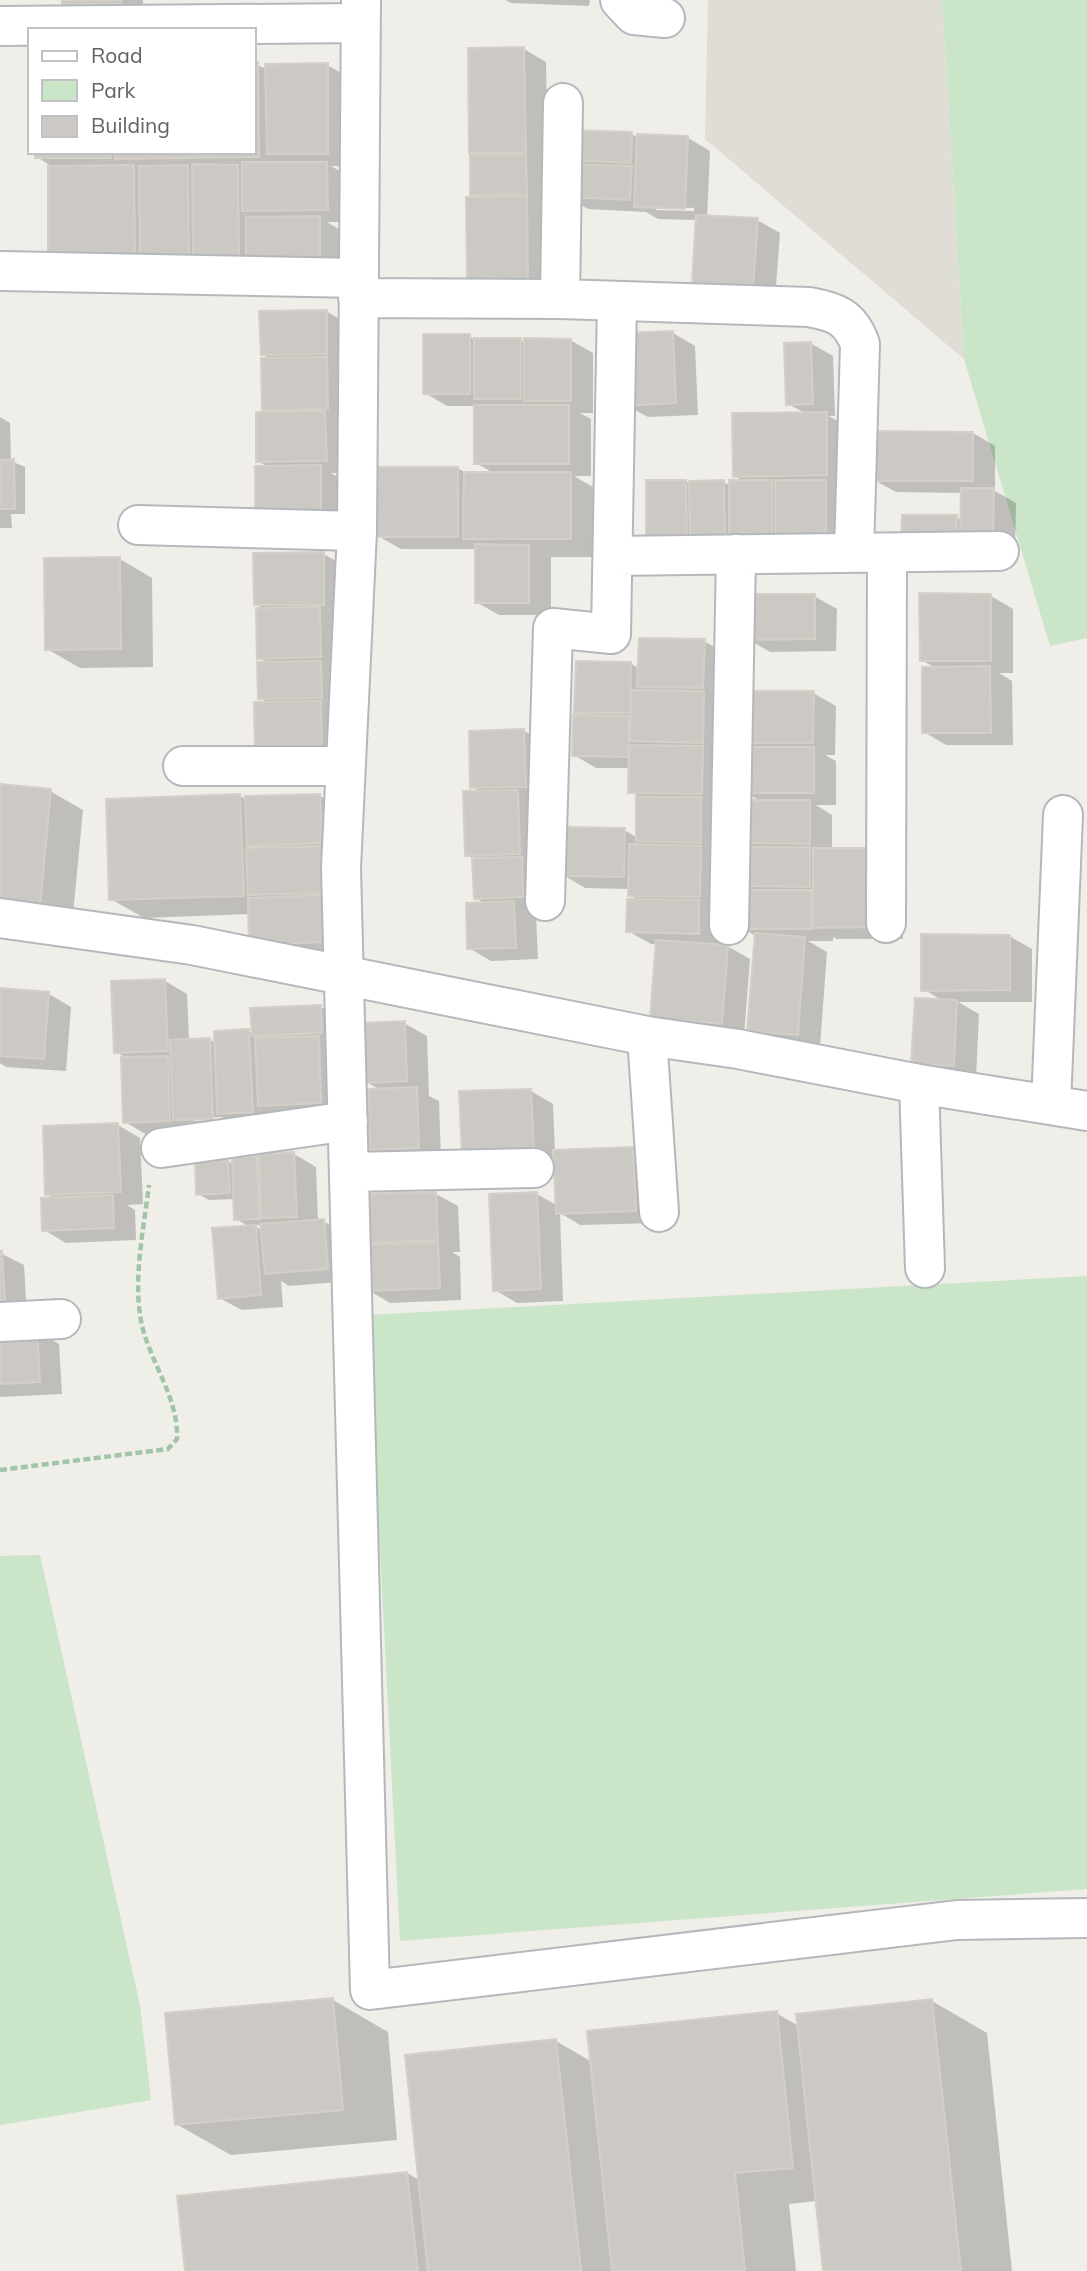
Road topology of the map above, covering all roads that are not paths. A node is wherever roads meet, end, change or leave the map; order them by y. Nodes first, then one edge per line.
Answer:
1 (620, 0) edge
2 (361, 11) edge
3 (665, 18) dead end
4 (0, 26) edge
5 (563, 103) dead end
6 (0, 271) edge
7 (359, 288) junction
8 (560, 299) junction
9 (617, 301) junction
10 (138, 525) dead end
11 (356, 531) junction
12 (999, 551) dead end
13 (870, 553) junction
14 (736, 554) junction
15 (613, 556) junction
16 (183, 766) dead end
17 (345, 766) junction
18 (1063, 815) dead end
19 (545, 901) dead end
20 (0, 918) edge
21 (886, 923) dead end
22 (729, 925) dead end
23 (344, 975) junction
24 (646, 1036) junction
25 (919, 1084) junction
26 (1069, 1108) edge
27 (348, 1121) junction
28 (161, 1148) road end
29 (534, 1168) dead end
30 (350, 1172) junction
31 (659, 1212) dead end
32 (925, 1268) dead end
33 (61, 1319) dead end
34 (0, 1322) edge
35 (1087, 1918) edge

1 - 3 street
2 - 4 street
2 - 7 street
5 - 8 street
6 - 7 street
7 - 8 street
7 - 11 street
8 - 9 street
9 - 13 street
9 - 15 street
10 - 11 street
11 - 17 street
12 - 13 street
13 - 14 street
13 - 21 street
14 - 15 street
14 - 22 street
15 - 19 street
16 - 17 street
17 - 23 street
18 - 26 street
20 - 23 street
23 - 24 street
23 - 27 street
24 - 25 street
24 - 31 street
25 - 26 street
25 - 32 street
27 - 28 street
27 - 30 street
29 - 30 street
30 - 35 street
33 - 34 street

